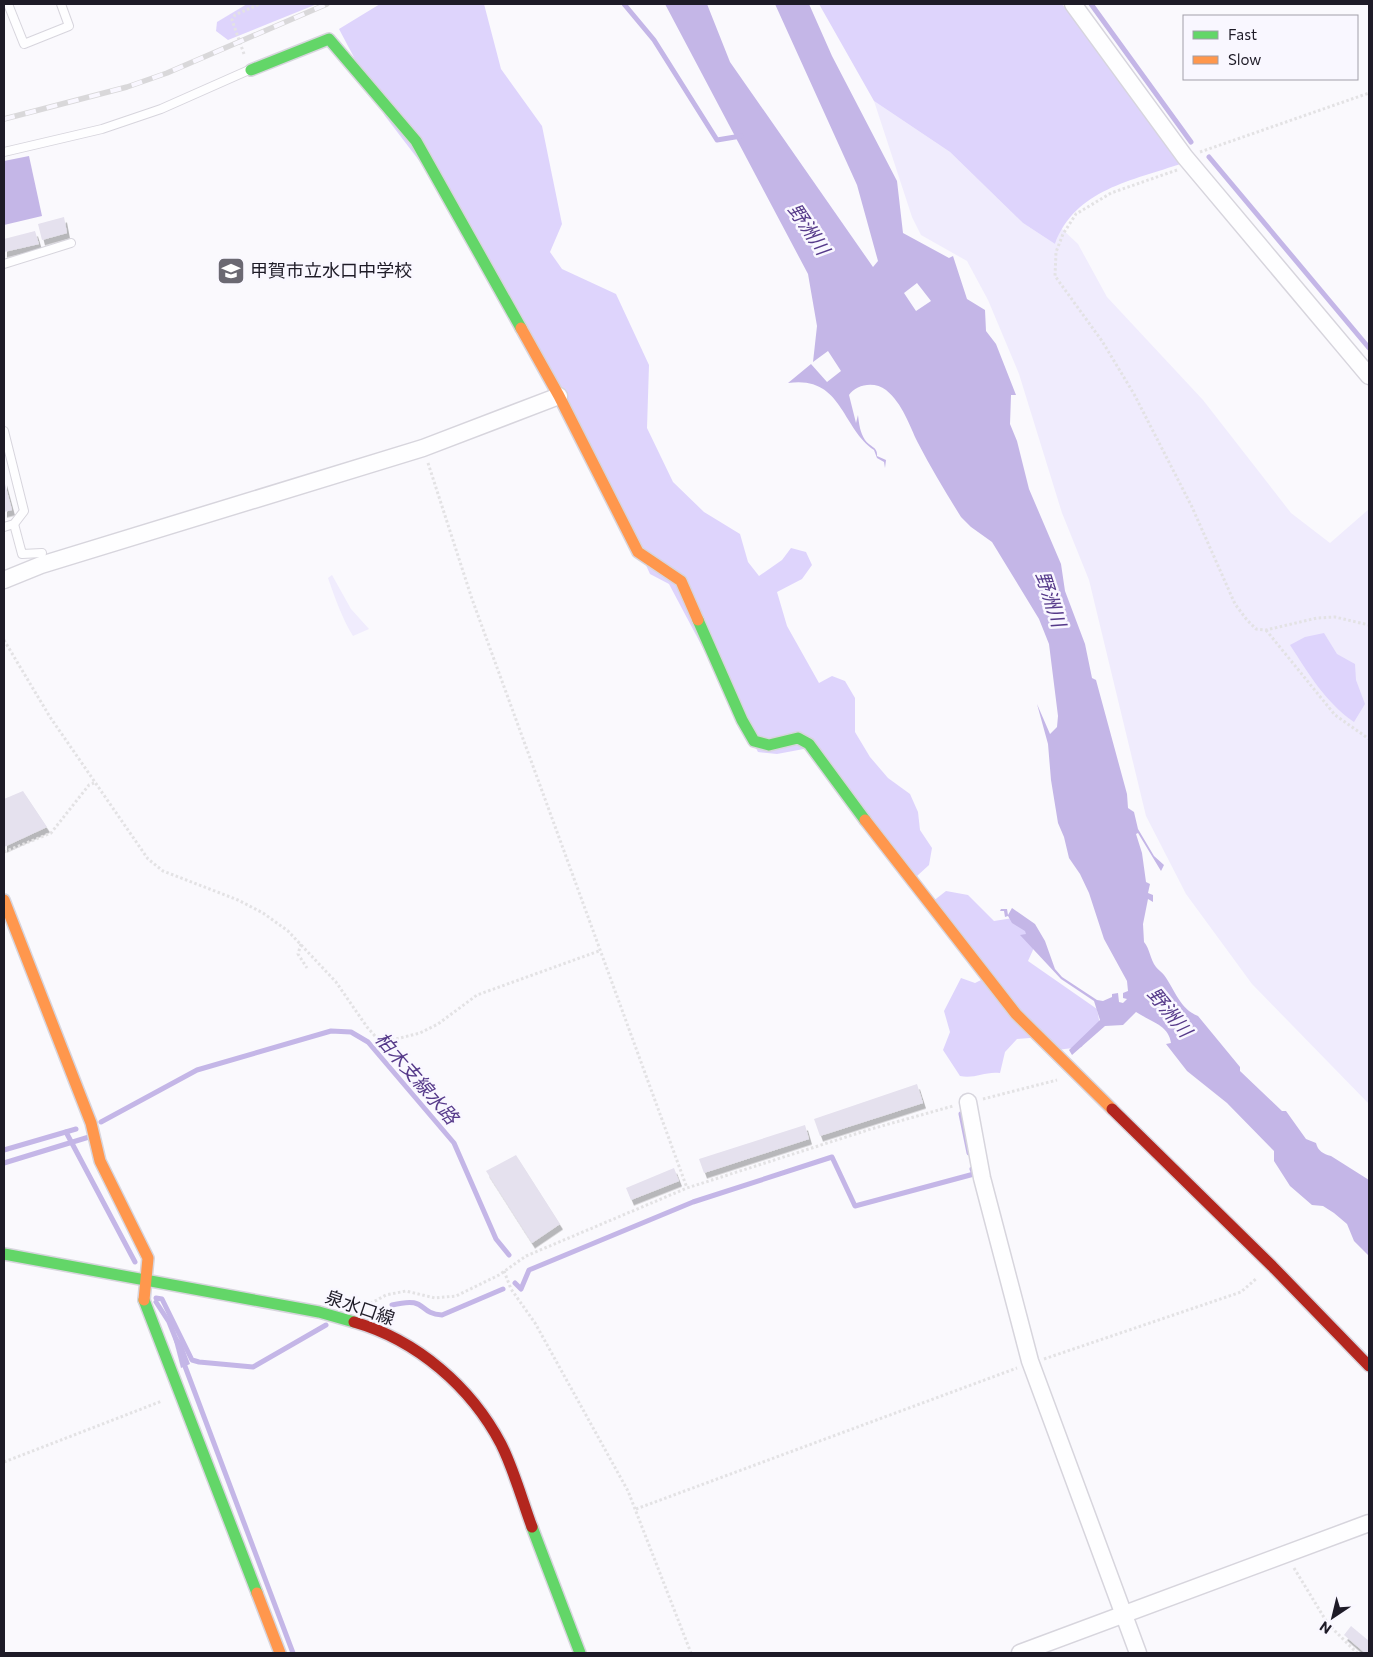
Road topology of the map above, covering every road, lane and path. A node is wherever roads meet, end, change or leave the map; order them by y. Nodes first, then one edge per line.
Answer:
1 (8, 4) edge
2 (61, 4) edge
3 (260, 4) edge
4 (1073, 4) edge
5 (251, 70) junction
6 (1369, 93) edge
7 (4, 152) edge
8 (1188, 161) junction
9 (71, 243) dead end
10 (4, 264) edge
11 (1369, 376) edge
12 (559, 396) junction
13 (4, 431) edge
14 (423, 448) junction
15 (14, 524) junction
16 (4, 527) edge
17 (42, 553) dead end
18 (4, 580) edge
19 (1369, 625) edge
20 (1266, 630) junction
21 (4, 640) edge
22 (1369, 739) edge
23 (94, 782) junction
24 (4, 852) edge
25 (4, 900) edge
26 (301, 944) junction
27 (599, 951) junction
28 (307, 968) dead end
29 (1079, 1074) junction
30 (968, 1102) junction
31 (687, 1188) junction
32 (4, 1254) edge
33 (1272, 1266) junction
34 (504, 1271) junction
35 (146, 1280) junction
36 (386, 1295) dead end
37 (1030, 1364) junction
38 (1369, 1366) edge
39 (179, 1394) junction
40 (4, 1462) edge
41 (636, 1510) junction
42 (1369, 1523) edge
43 (1285, 1554) junction
44 (1124, 1614) junction
45 (280, 1653) edge
46 (580, 1653) edge
47 (691, 1653) edge
48 (1020, 1653) edge
49 (1138, 1653) edge
50 (1356, 1653) edge

1 - 2 lane
3 - 5 path
4 - 8 street
5 - 7 lane
5 - 12 street
6 - 8 path
8 - 11 street
8 - 20 path
9 - 10 lane
12 - 14 street
12 - 29 street
13 - 15 lane
14 - 18 street
14 - 27 path
15 - 16 lane
15 - 17 lane
19 - 20 path
20 - 22 path
21 - 23 path
23 - 24 path
23 - 26 path
25 - 35 street
26 - 27 path
26 - 28 path
27 - 31 path
29 - 30 path
29 - 33 street
30 - 31 path
30 - 37 street
31 - 34 path
32 - 35 street, 泉水口線
33 - 37 path
33 - 38 street
34 - 36 path
34 - 41 path
35 - 39 street
35 - 46 street, 泉水口線
37 - 41 path
37 - 44 street
39 - 40 path
39 - 45 street
41 - 47 path
42 - 43 street
43 - 44 street
43 - 50 path
44 - 48 street
44 - 49 street

